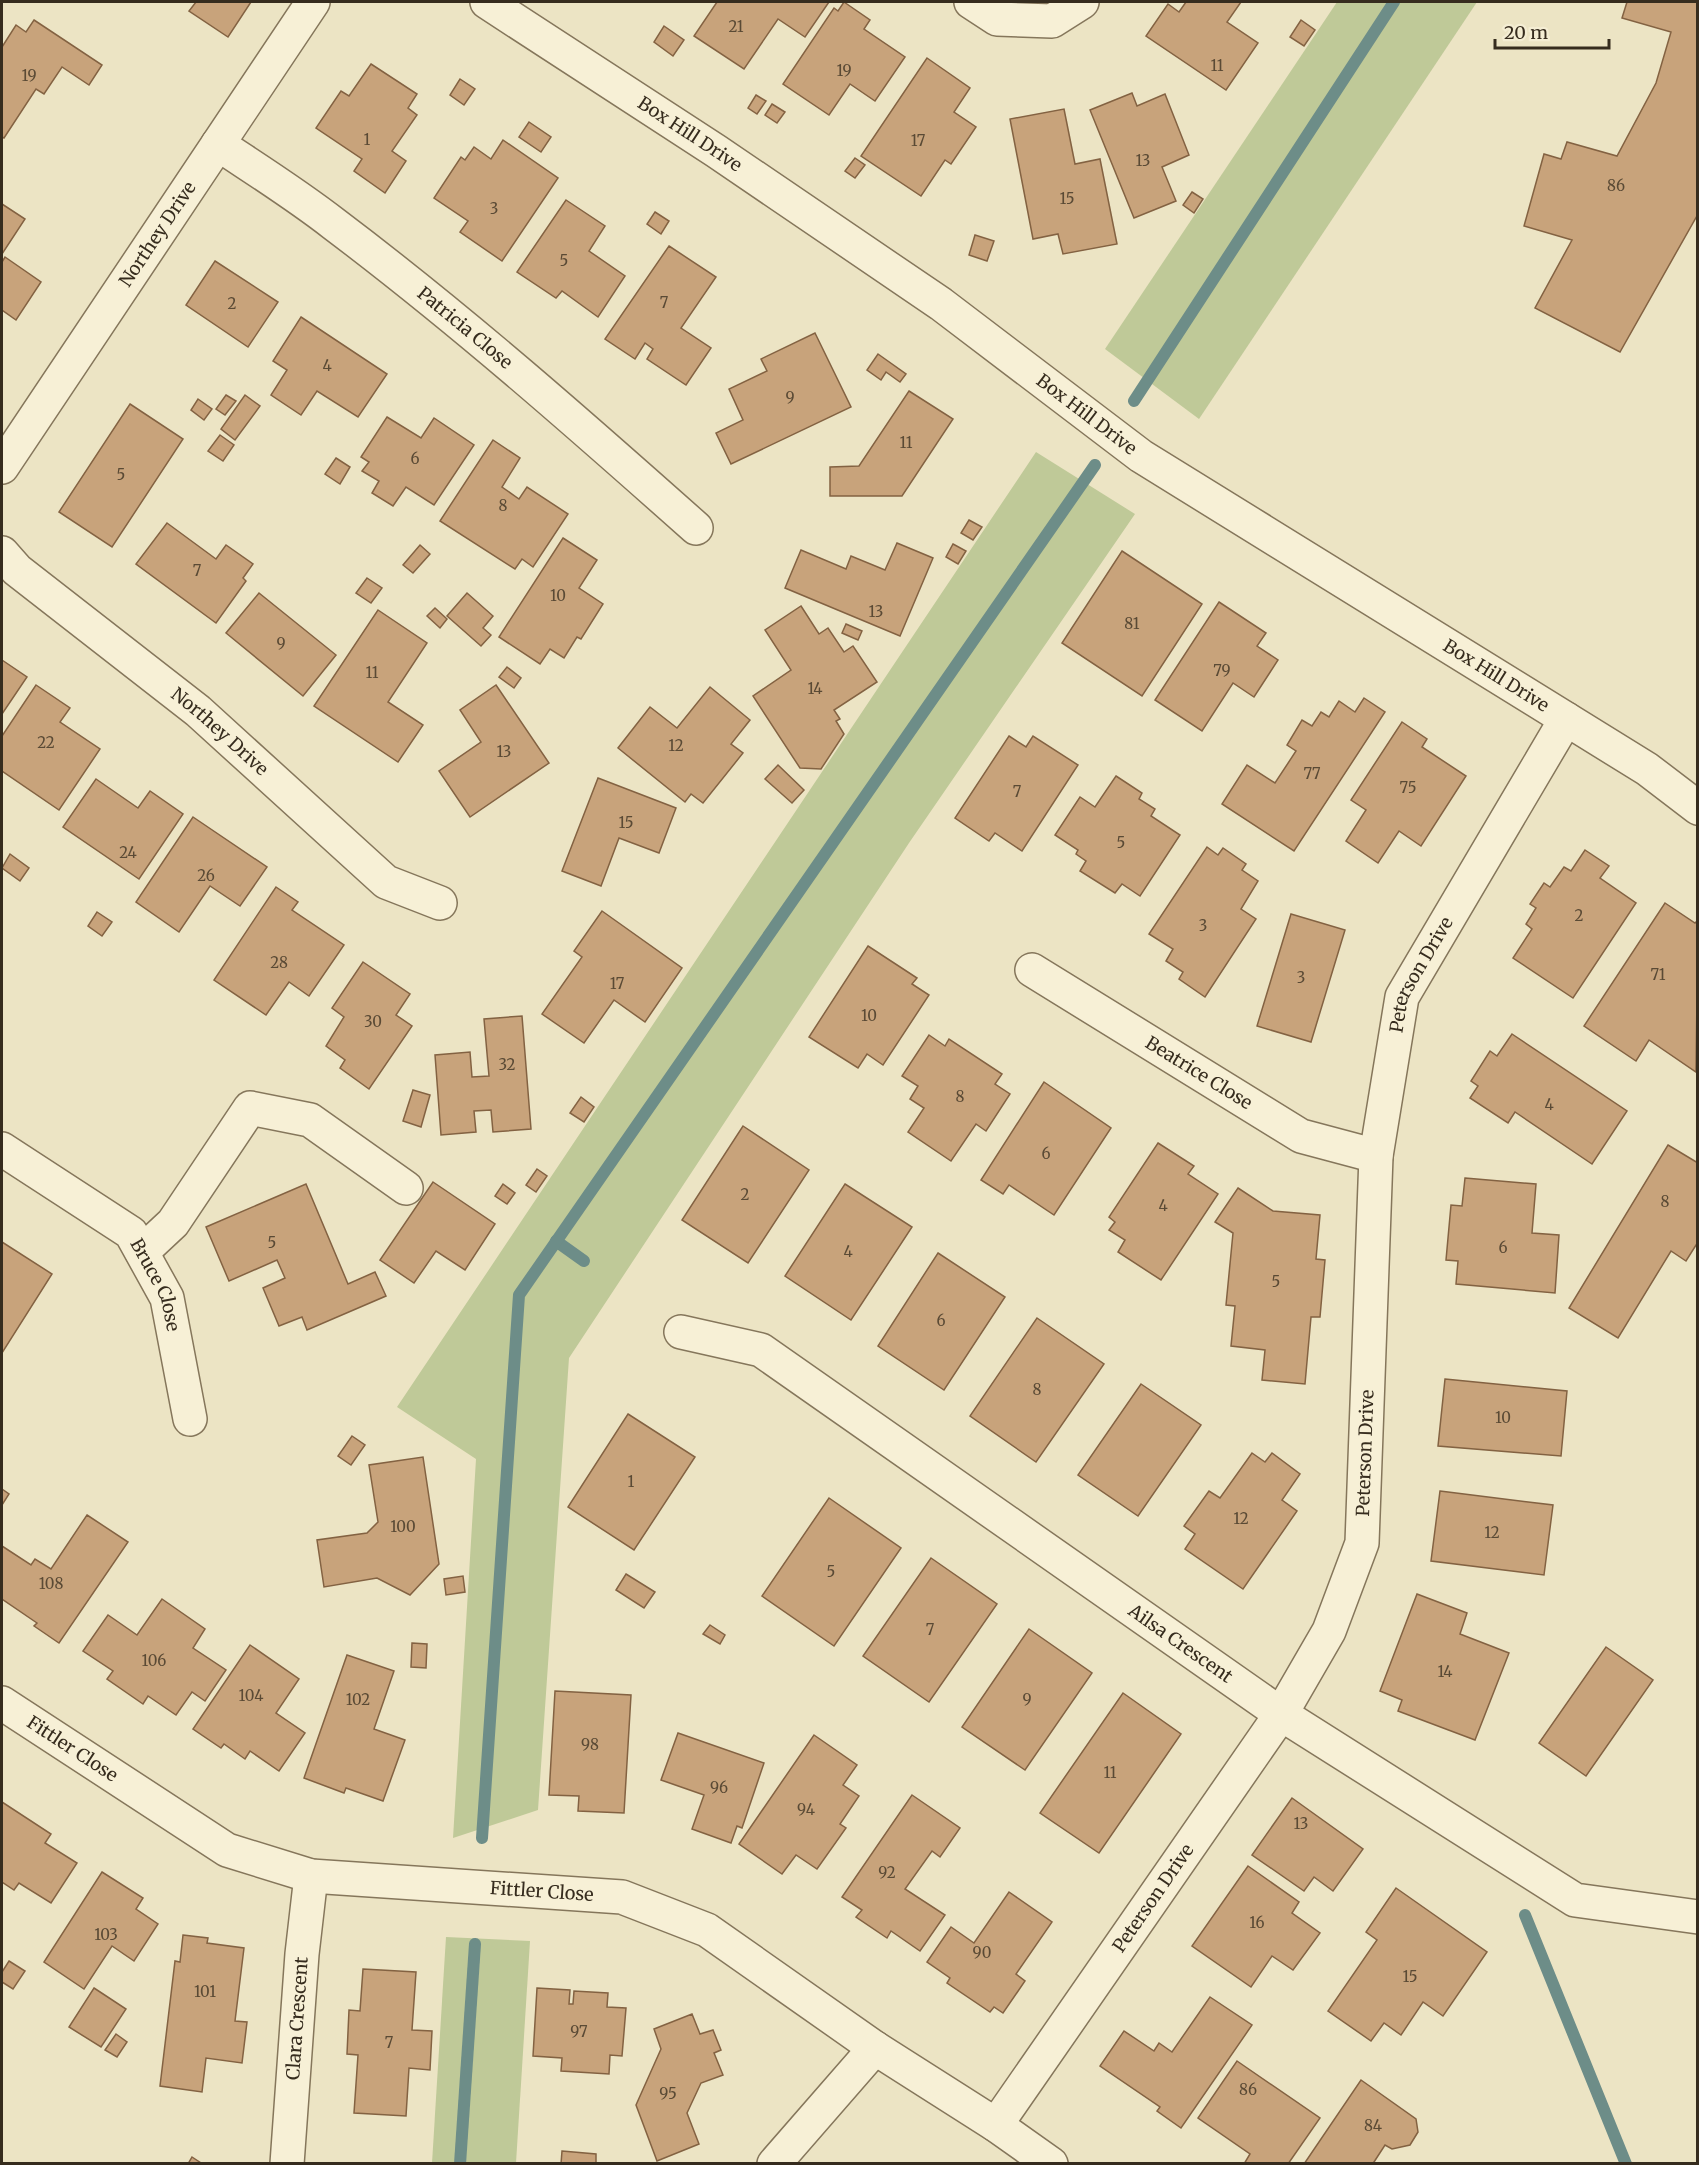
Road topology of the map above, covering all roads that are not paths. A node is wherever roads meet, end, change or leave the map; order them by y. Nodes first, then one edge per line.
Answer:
1 (313, 2) edge
2 (971, 2) edge
3 (1082, 2) edge
4 (496, 4) edge
5 (218, 144) junction
6 (2, 467) edge
7 (696, 528) dead end
8 (2, 553) edge
9 (1566, 719) junction
10 (1698, 808) edge
11 (440, 903) dead end
12 (1032, 970) dead end
13 (2, 1149) edge
14 (1376, 1156) junction
15 (406, 1188) dead end
16 (142, 1252) junction
17 (681, 1332) dead end
18 (190, 1419) dead end
19 (2, 1703) edge
20 (1281, 1714) junction
21 (310, 1876) junction
22 (1698, 1917) edge
23 (875, 2048) junction
24 (996, 2125) junction
25 (287, 2163) edge
26 (774, 2163) edge
27 (1052, 2163) edge

1 - 5 street, Northey Drive
2 - 3 street
4 - 9 street, Box Hill Drive
5 - 6 street, Northey Drive
5 - 7 street, Patricia Close
8 - 11 street, Northey Drive
9 - 10 street, Box Hill Drive
9 - 14 street, Peterson Drive
12 - 14 street, Beatrice Close
13 - 16 street, Bruce Close
14 - 20 street, Peterson Drive
15 - 16 street
16 - 18 street, Bruce Close
17 - 20 street, Ailsa Crescent
19 - 21 street, Fittler Close
20 - 22 street, Ailsa Crescent
20 - 24 street, Peterson Drive
21 - 23 street, Fittler Close
21 - 25 street, Clara Crescent
23 - 24 street, Fittler Close
23 - 26 street
24 - 27 street, Fittler Close

